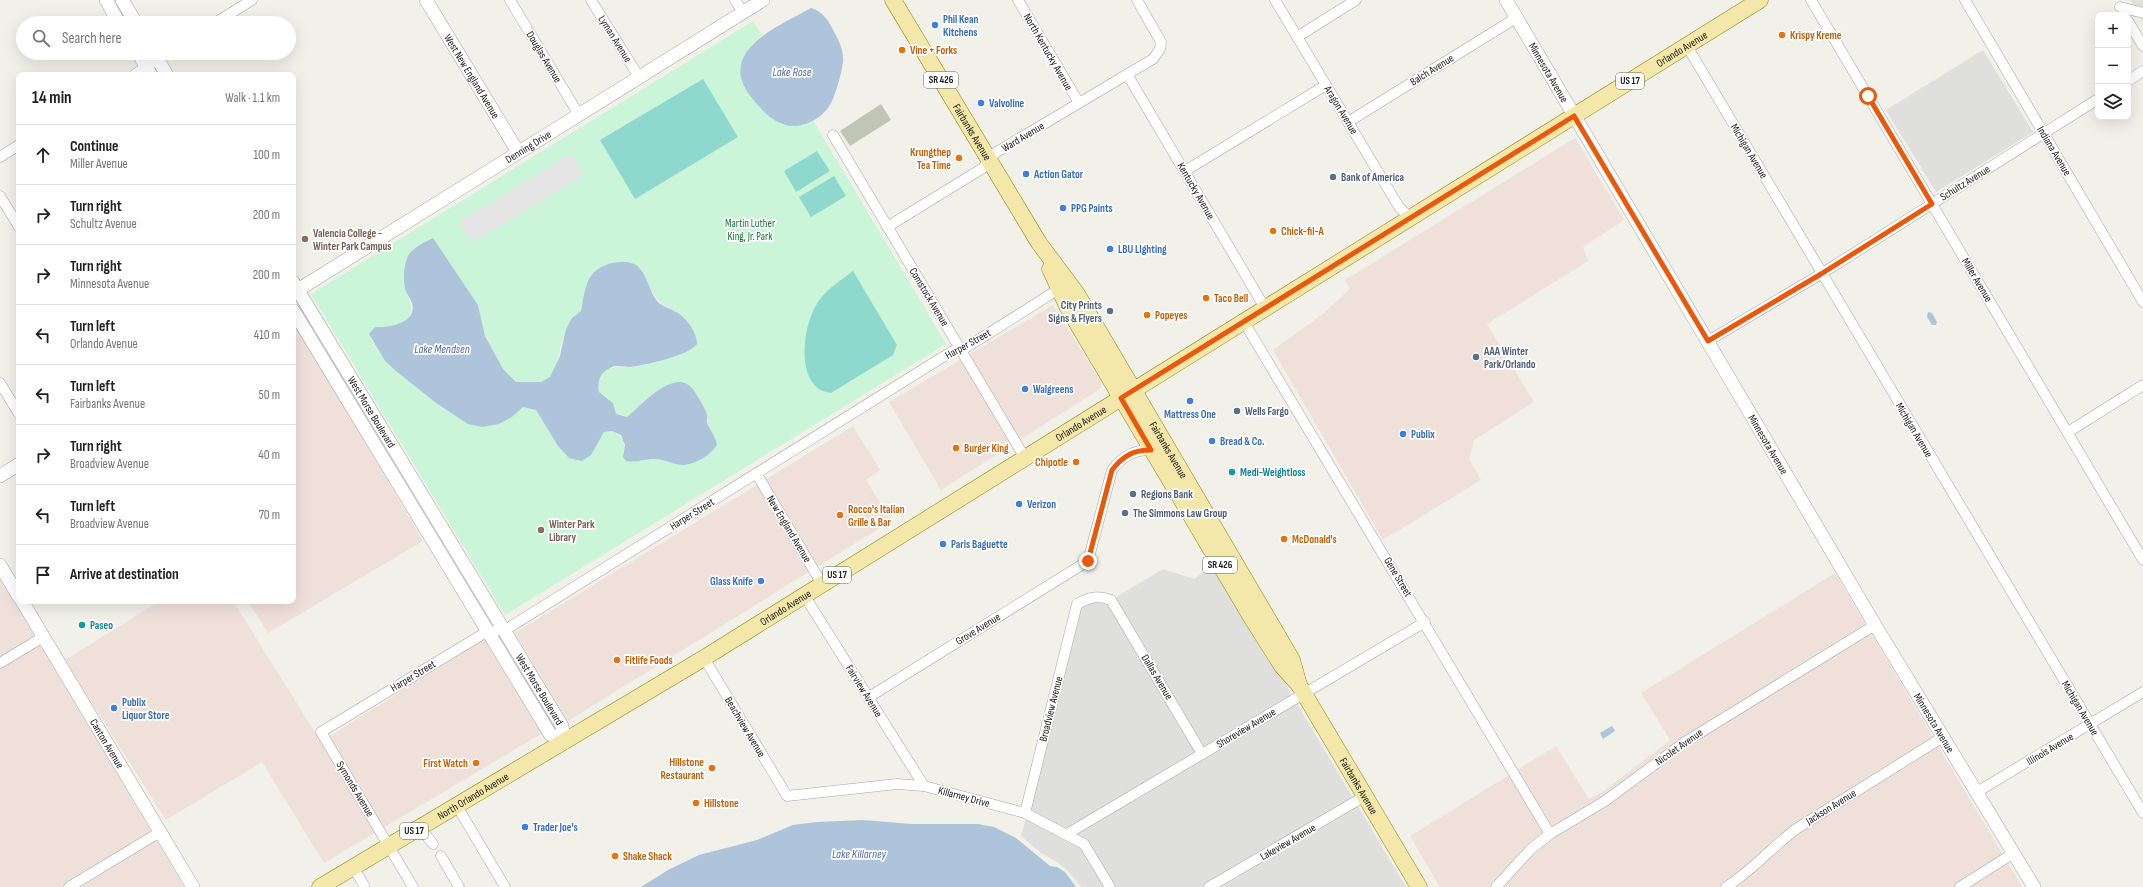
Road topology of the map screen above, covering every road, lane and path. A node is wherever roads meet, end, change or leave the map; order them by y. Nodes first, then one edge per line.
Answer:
1 (106, 0) edge
2 (122, 0) edge
3 (252, 0) edge
4 (426, 0) edge
5 (510, 0) edge
6 (591, 0) edge
7 (735, 0) edge
8 (763, 0) edge
9 (893, 0) edge
10 (1018, 0) edge
11 (1137, 0) edge
12 (1275, 0) edge
13 (1356, 0) edge
14 (1506, 0) edge
15 (1760, 0) edge
16 (1811, 0) edge
17 (1965, 0) edge
18 (2120, 7) edge
19 (743, 12) junction
20 (2143, 13) edge
21 (116, 16) edge
22 (132, 16) edge
23 (226, 16) edge
24 (1516, 18) junction
25 (2131, 25) edge
26 (1297, 37) junction
27 (2143, 45) edge
28 (1687, 46) junction
29 (142, 60) edge
30 (157, 60) edge
31 (162, 60) edge
32 (149, 71) edge
33 (2143, 71) edge
34 (166, 72) edge
35 (1127, 74) junction
36 (639, 77) junction
37 (2131, 79) edge
38 (1326, 85) junction
39 (2095, 101) edge
40 (1079, 103) junction
41 (579, 115) junction
42 (1574, 116) junction
43 (1348, 122) junction
44 (2043, 133) junction
45 (833, 135) dead end
46 (16, 147) edge
47 (518, 152) junction
48 (0, 156) edge
49 (989, 161) junction
50 (1184, 171) junction
51 (0, 196) edge
52 (1932, 204) junction
53 (1410, 218) junction
54 (16, 222) edge
55 (887, 228) junction
56 (1039, 243) junction
57 (1821, 274) junction
58 (296, 287) edge
59 (1059, 289) junction
60 (296, 291) edge
61 (2143, 302) edge
62 (1265, 308) junction
63 (296, 315) edge
64 (1244, 322) junction
65 (1708, 341) junction
66 (960, 349) junction
67 (0, 383) edge
68 (2143, 386) edge
69 (1127, 394) junction
70 (16, 409) edge
71 (2068, 432) junction
72 (384, 434) junction
73 (372, 441) junction
74 (1151, 450) junction
75 (1025, 458) junction
76 (16, 466) edge
77 (756, 473) junction
78 (0, 476) edge
79 (2143, 560) edge
80 (0, 565) edge
81 (822, 584) junction
82 (16, 592) edge
83 (804, 595) junction
84 (24, 604) edge
85 (1077, 604) joint
86 (1425, 622) junction
87 (1875, 625) junction
88 (503, 628) junction
89 (489, 632) junction
90 (43, 637) junction
91 (704, 658) junction
92 (0, 663) edge
93 (1302, 689) junction
94 (2143, 692) edge
95 (869, 697) junction
96 (2090, 724) junction
97 (321, 732) joint
98 (1943, 737) junction
99 (564, 743) junction
100 (1202, 754) junction
101 (924, 786) junction
102 (1977, 792) junction
103 (787, 796) joint
104 (1365, 796) junction
105 (457, 806) junction
106 (1025, 813) junction
107 (2143, 813) edge
108 (420, 828) junction
109 (160, 832) junction
110 (1068, 834) junction
111 (1550, 834) junction
112 (433, 844) dead end
113 (389, 846) junction
114 (2014, 853) junction
115 (440, 856) dead end
116 (353, 867) junction
117 (364, 885) dead end
118 (69, 887) edge
119 (193, 887) edge
120 (320, 887) edge
121 (413, 887) edge
122 (459, 887) edge
123 (505, 887) edge
124 (1110, 887) edge
125 (1209, 887) edge
126 (1419, 887) edge
127 (1496, 887) edge
128 (1726, 887) edge
129 (1960, 887) edge
130 (2034, 887) edge

1 - 21 street
2 - 22 street
3 - 23 street
4 - 47 street, West New England Avenue
5 - 41 street, Douglas Avenue
6 - 36 street, Lyman Avenue
7 - 19 street
8 - 19 street, Denning Drive
9 - 49 main road, Fairbanks Avenue / SR 426
10 - 40 street, North Kentucky Avenue
11 - 35 street, Ward Avenue
12 - 26 street, Aragon Avenue
13 - 26 street
14 - 24 street, Minnesota Avenue
15 - 28 main road, Orlando Avenue / US 17
16 - 52 street, Miller Avenue
17 - 44 street, Indiana Avenue
18 - 20 street
19 - 36 street, Denning Drive
24 - 42 street, Minnesota Avenue
24 - 43 street, Balch Avenue
25 - 27 street
26 - 38 street, Aragon Avenue
28 - 42 main road, Orlando Avenue / US 17
28 - 57 street, Michigan Avenue
29 - 32 street
30 - 32 street
31 - 34 street
33 - 37 street
35 - 40 street, Ward Avenue
35 - 50 street, Kentucky Avenue
36 - 41 street, Denning Drive
38 - 43 street, Aragon Avenue
38 - 50 street
39 - 44 street, Schultz Avenue
40 - 49 street, Ward Avenue
41 - 47 street, Denning Drive
42 - 53 main road, Orlando Avenue / US 17
42 - 65 street, Minnesota Avenue
43 - 53 street, Aragon Avenue
44 - 52 street, Schultz Avenue
44 - 61 street, Indiana Avenue
45 - 55 street, Comstock Avenue
46 - 48 street
47 - 58 street, Denning Drive
49 - 55 street, Ward Avenue
49 - 56 main road, Fairbanks Avenue / SR 426
50 - 62 street, Kentucky Avenue
51 - 54 street
52 - 57 street, Schultz Avenue
52 - 71 street, Miller Avenue
53 - 62 main road, Orlando Avenue / US 17
55 - 66 street, Comstock Avenue
56 - 59 main road, Fairbanks Avenue / SR 426
56 - 69 main road, Fairbanks Avenue / SR 426
57 - 65 street, Schultz Avenue
57 - 96 street, Michigan Avenue
59 - 66 street, Harper Street
59 - 69 main road, Fairbanks Avenue / SR 426
60 - 72 street, West Morse Boulevard
62 - 64 main road, Orlando Avenue / US 17
63 - 73 street, West Morse Boulevard
64 - 69 main road, Orlando Avenue / US 17
64 - 86 street, Gene Street
65 - 87 street, Minnesota Avenue
66 - 75 street, Comstock Avenue
66 - 77 street, Harper Street
67 - 70 street
68 - 71 street
69 - 74 main road, Fairbanks Avenue / SR 426
69 - 75 main road, Orlando Avenue / US 17
69 - 93 main road, Fairbanks Avenue / SR 426
71 - 79 street, Miller Avenue
72 - 73 street
72 - 88 street, West Morse Boulevard
73 - 89 street, West Morse Boulevard
74 - 93 main road, Fairbanks Avenue / SR 426
74 - 95 street, Grove Avenue
75 - 81 main road, Orlando Avenue / US 17
76 - 78 street
77 - 81 street, New England Avenue
77 - 88 street, Harper Street
80 - 82 street
81 - 83 main road, Orlando Avenue / US 17
83 - 91 main road, Orlando Avenue / US 17
83 - 95 street, Fairview Avenue
84 - 90 street, Canton Avenue
85 - 100 street, Dallas Avenue
85 - 106 street, Broadview Avenue
86 - 93 street, Shoreview Avenue
86 - 111 street, Gene Street
87 - 98 street, Minnesota Avenue
87 - 111 street, Nicolet Avenue
88 - 89 street, Harper Street
88 - 99 street, West Morse Boulevard
89 - 97 street, Harper Street
89 - 99 street, West Morse Boulevard
90 - 92 street
90 - 109 street, Canton Avenue
91 - 99 main road, Orlando Avenue / US 17
91 - 103 street, Beachview Avenue
93 - 100 street, Shoreview Avenue
93 - 104 main road, Fairbanks Avenue / SR 426
94 - 96 street, Illinois Avenue
95 - 101 street, Fairview Avenue
96 - 102 street, Illinois Avenue
96 - 107 street, Michigan Avenue
97 - 113 street, Symonds Avenue
98 - 102 street, Minnesota Avenue
98 - 128 street, Jackson Avenue
99 - 105 main road, North Orlando Avenue / US 17
100 - 110 street, Shoreview Avenue
101 - 103 street, Killarney Drive
101 - 106 street, Killarney Drive
102 - 114 street, Minnesota Avenue
104 - 125 street, Lakeview Avenue
104 - 126 main road, Fairbanks Avenue / SR 426
105 - 108 main road, North Orlando Avenue / US 17
105 - 123 street
106 - 110 street, Killarney Drive
108 - 112 street
108 - 113 main road, North Orlando Avenue / US 17
109 - 118 street
109 - 119 street, Canton Avenue
110 - 124 street, Killarney Drive
111 - 127 street, Nicolet Avenue
113 - 116 main road, North Orlando Avenue / US 17
113 - 121 street, Symonds Avenue
114 - 129 street
114 - 130 street, Minnesota Avenue
115 - 122 street
116 - 117 street
116 - 120 main road, North Orlando Avenue / US 17

